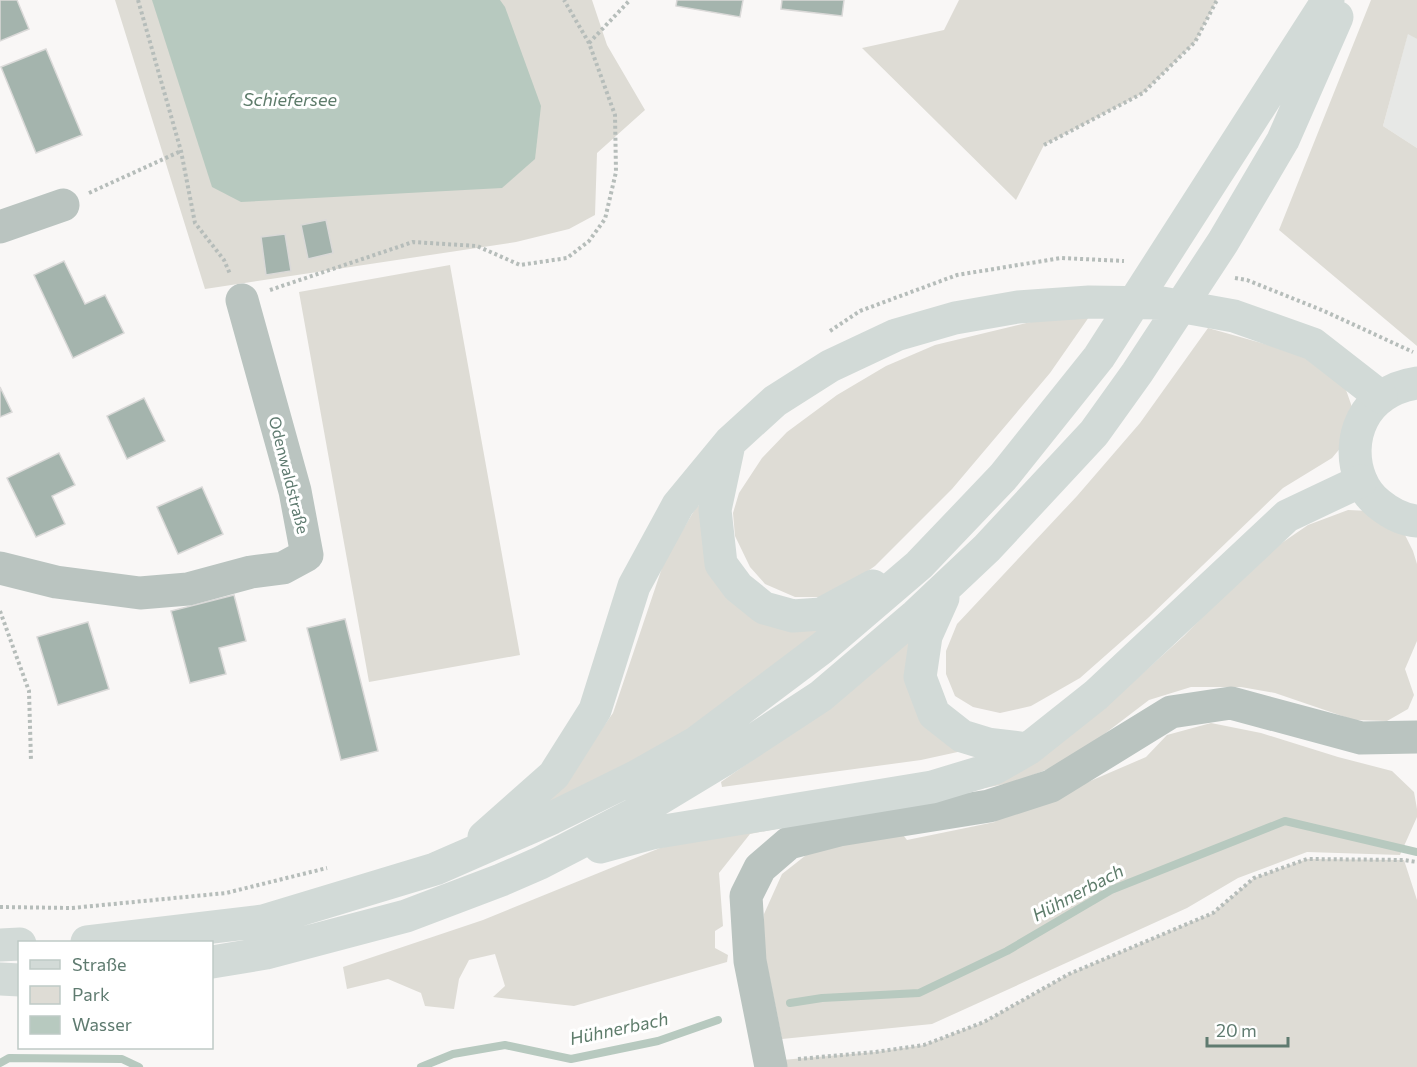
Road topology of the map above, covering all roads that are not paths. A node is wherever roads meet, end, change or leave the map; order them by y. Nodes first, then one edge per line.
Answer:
1 (1328, 0) edge
2 (1344, 0) edge
3 (63, 205) road end
4 (0, 227) edge
5 (242, 300) road end
6 (1417, 383) edge
7 (1381, 397) junction
8 (730, 442) junction
9 (1360, 481) junction
10 (1417, 520) edge
11 (919, 565) junction
12 (0, 568) edge
13 (951, 583) junction
14 (1417, 737) edge
15 (1028, 749) junction
16 (540, 862) junction
17 (435, 868) junction
18 (95, 941) edge
19 (0, 945) edge
20 (18, 945) edge
21 (213, 962) edge
22 (0, 979) edge
23 (18, 980) edge
24 (770, 1064) edge

1 - 11 main road
2 - 13 main road
3 - 4 street
5 - 12 street, Odenwaldstraße
6 - 7 main road
7 - 8 main road
7 - 9 main road
8 - 11 main road
8 - 17 main road
9 - 10 main road
9 - 15 main road
11 - 17 main road
13 - 15 main road
13 - 16 main road
14 - 24 street
15 - 16 main road
16 - 21 main road
17 - 18 main road
19 - 20 main road
22 - 23 main road

